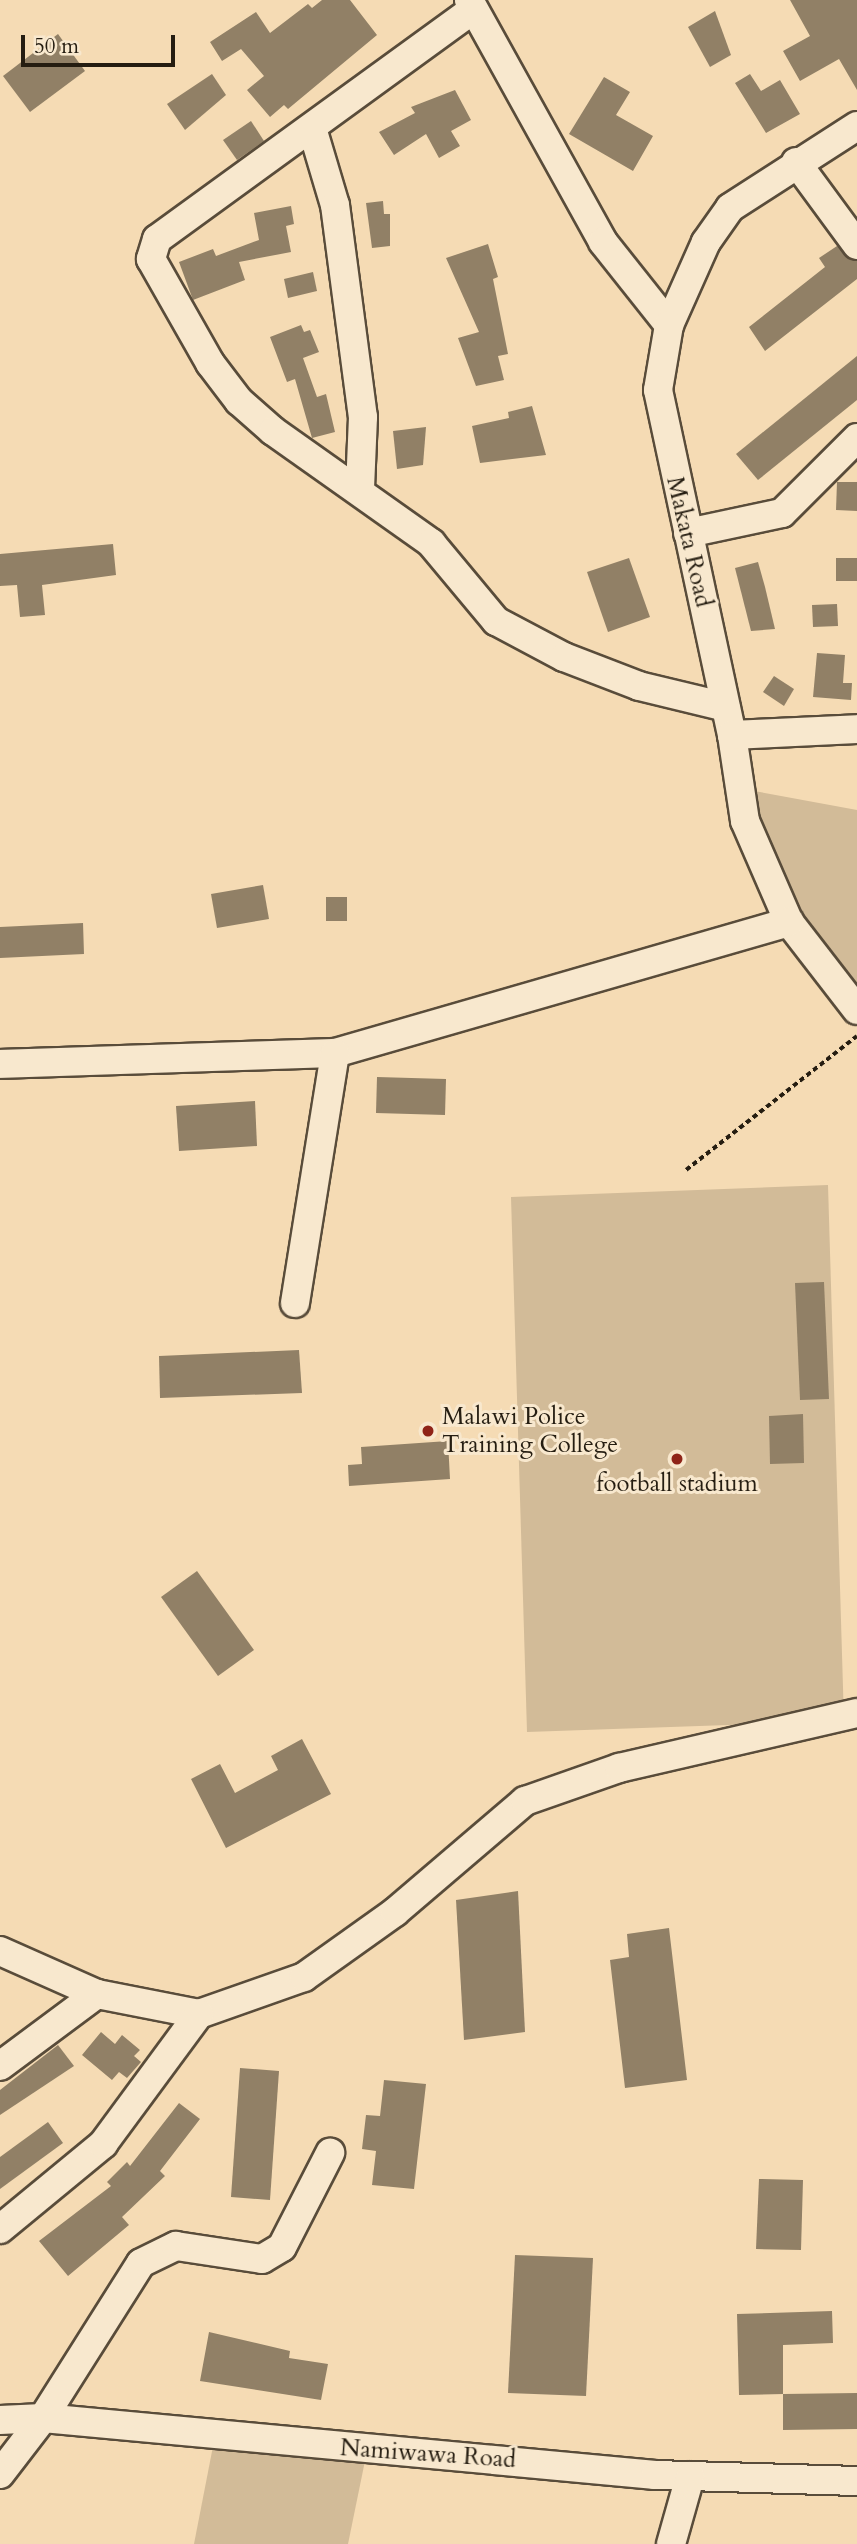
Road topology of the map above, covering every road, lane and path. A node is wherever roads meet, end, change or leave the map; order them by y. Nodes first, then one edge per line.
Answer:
1 (470, 5) edge
2 (857, 126) edge
3 (312, 128) junction
4 (796, 162) junction
5 (857, 245) edge
6 (669, 325) junction
7 (857, 438) edge
8 (360, 490) junction
9 (688, 533) junction
10 (726, 707) junction
11 (857, 729) edge
12 (732, 735) junction
13 (789, 922) junction
14 (857, 1010) edge
15 (857, 1036) edge
16 (335, 1053) junction
17 (0, 1064) edge
18 (685, 1170) dead end
19 (295, 1303) dead end
20 (857, 1713) edge
21 (0, 1951) edge
22 (97, 1994) junction
23 (200, 2014) junction
24 (0, 2066) edge
25 (330, 2153) dead end
26 (0, 2229) edge
27 (43, 2418) junction
28 (0, 2420) edge
29 (0, 2474) edge
30 (691, 2477) junction
31 (857, 2482) edge
32 (671, 2544) edge

1 - 3 street
1 - 6 street
2 - 4 street, Makata Road
3 - 8 street
3 - 8 street
4 - 5 street
4 - 6 street, Makata Road
6 - 9 street, Makata Road
7 - 9 street
8 - 10 street
9 - 10 street, Makata Road
10 - 12 street, Makata Road
11 - 12 street
12 - 13 street, Makata Road
13 - 14 street, Makata Road
13 - 16 street
15 - 18 path
16 - 17 street
16 - 19 street
20 - 23 street
21 - 22 street
22 - 23 street
22 - 24 street
23 - 26 street
25 - 27 street
27 - 28 street, Namiwawa Road
27 - 29 street
27 - 30 street, Namiwawa Road
30 - 31 street, Namiwawa Road
30 - 32 street

